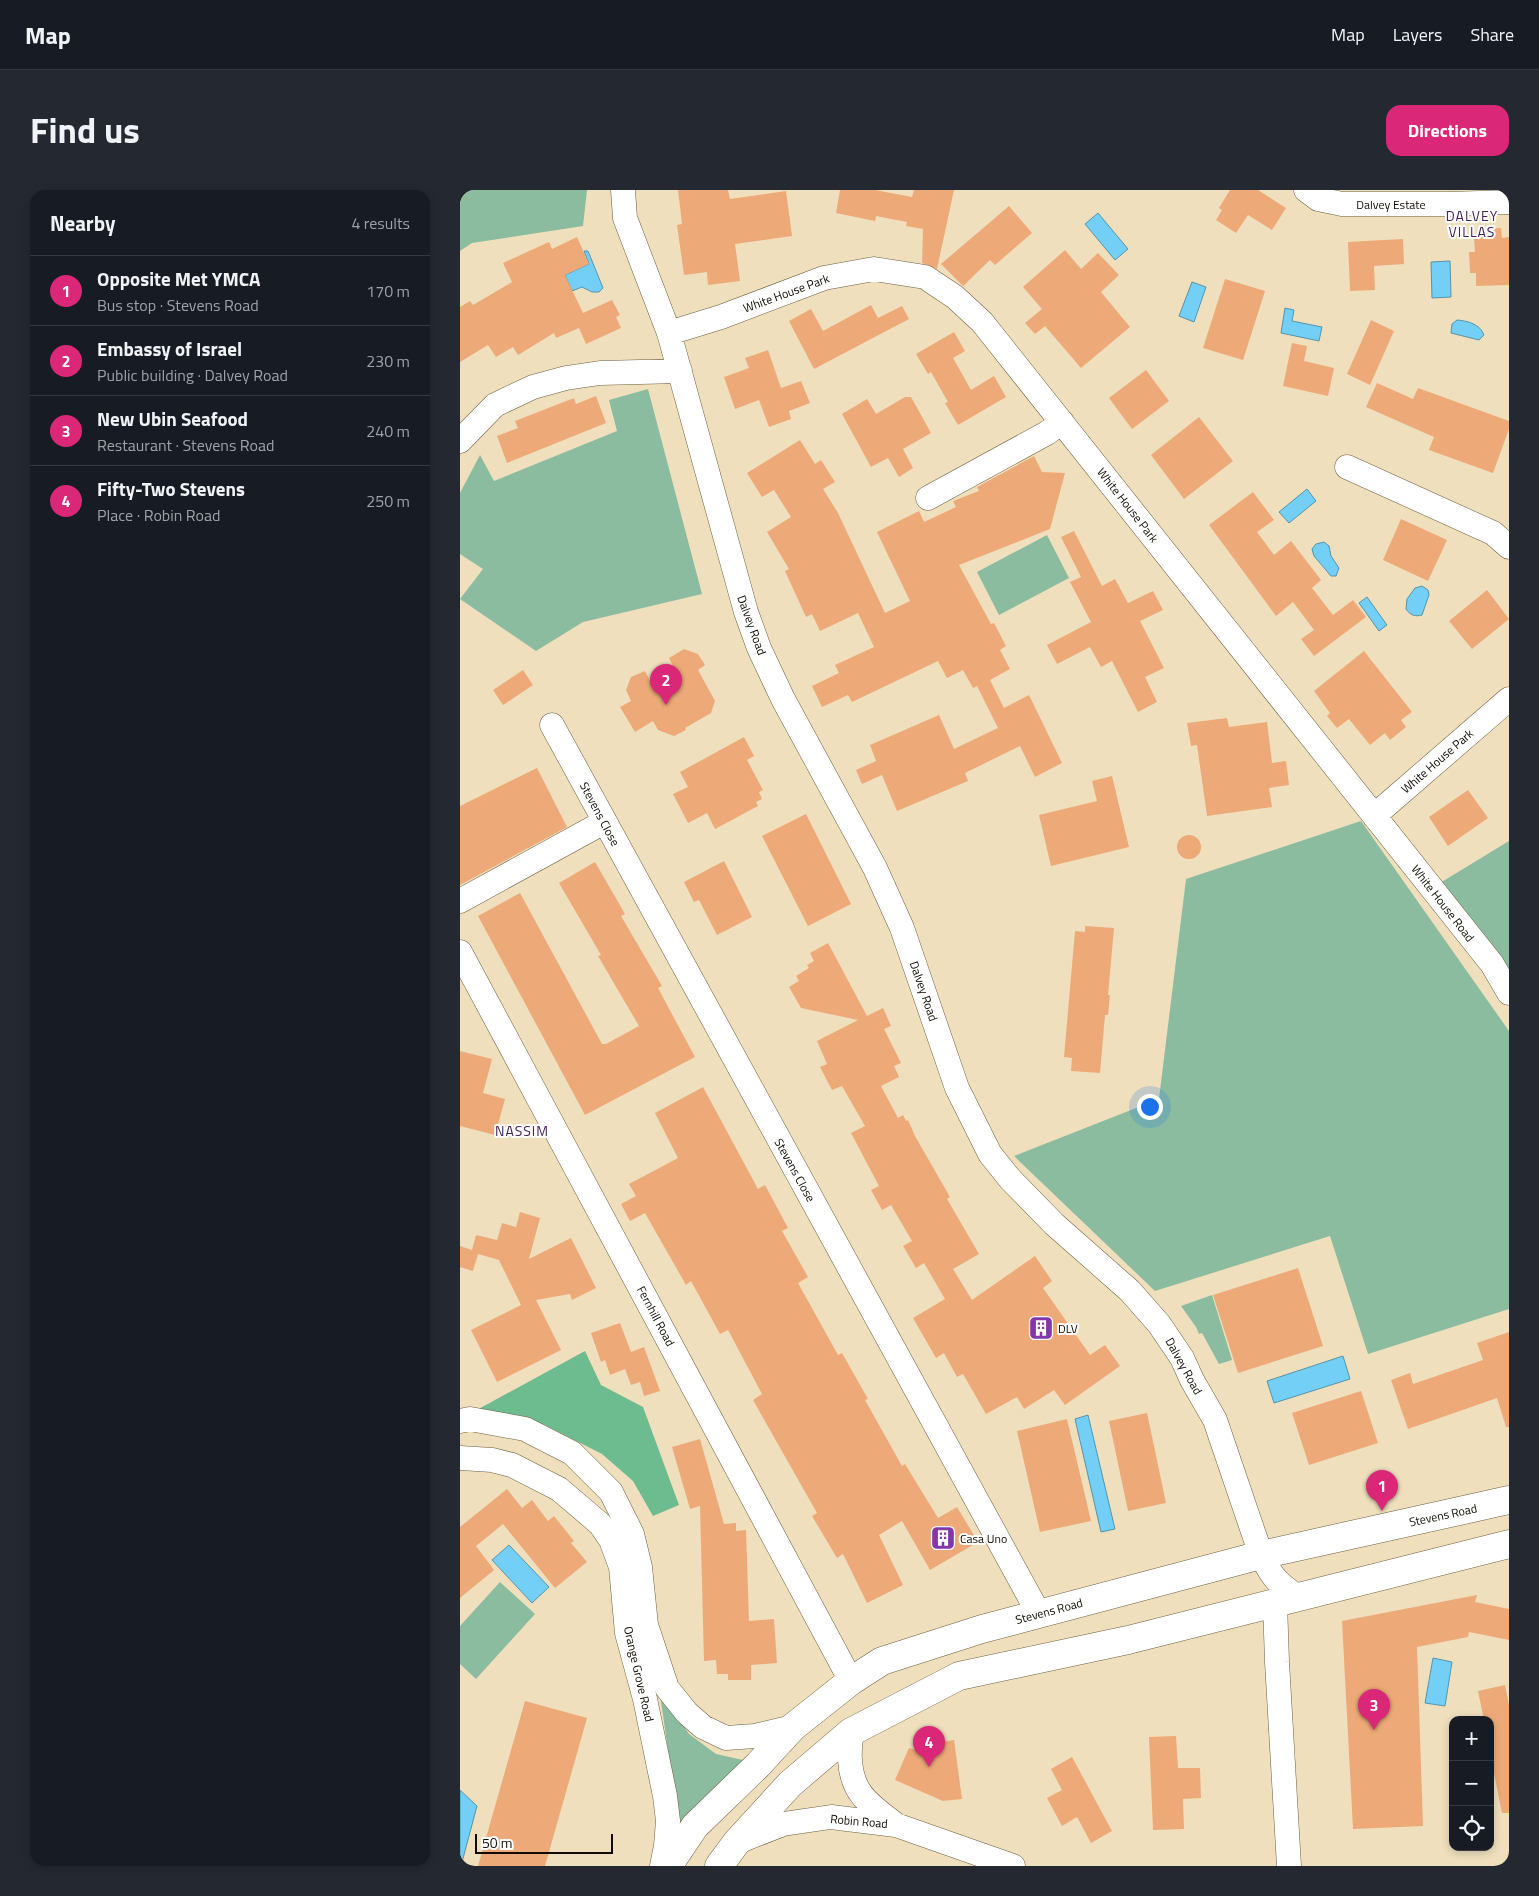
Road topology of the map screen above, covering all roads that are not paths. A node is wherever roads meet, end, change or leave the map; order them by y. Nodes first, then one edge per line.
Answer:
1 (623, 190) edge
2 (1306, 190) edge
3 (1509, 202) edge
4 (669, 333) junction
5 (680, 371) junction
6 (1062, 422) junction
7 (460, 441) edge
8 (1347, 467) dead end
9 (928, 498) dead end
10 (1509, 547) edge
11 (1509, 699) edge
12 (552, 724) dead end
13 (1374, 816) junction
14 (604, 822) junction
15 (460, 901) edge
16 (460, 952) edge
17 (1509, 993) edge
18 (460, 1420) edge
19 (460, 1458) edge
20 (1509, 1500) edge
21 (1509, 1544) edge
22 (1261, 1555) junction
23 (1287, 1600) junction
24 (1039, 1614) junction
25 (851, 1681) junction
26 (793, 1727) junction
27 (851, 1732) junction
28 (896, 1825) junction
29 (736, 1843) junction
30 (662, 1866) edge
31 (668, 1866) edge
32 (719, 1866) edge
33 (1013, 1866) edge
34 (1289, 1866) edge

1 - 4 street, Dalvey Road
2 - 3 street, Dalvey Estate
4 - 5 street, Dalvey Road
4 - 6 street, White House Park
5 - 7 street
5 - 22 street, Dalvey Road
6 - 9 street
6 - 13 street, White House Park
8 - 10 street
11 - 13 street, White House Park
12 - 14 street, Stevens Close
13 - 17 street, White House Road
14 - 15 street
14 - 24 street, Stevens Close
16 - 25 street, Fernhill Road
18 - 26 street, Orange Grove Road
19 - 30 street, Orange Grove Road
20 - 22 main road, Stevens Road
21 - 23 main road
22 - 23 street, Dalvey Road
22 - 24 main road, Stevens Road
23 - 27 main road
23 - 34 street
24 - 25 main road, Stevens Road
25 - 26 main road, Stevens Road
26 - 31 main road, Stevens Road
27 - 28 street, Robin Road
27 - 29 main road
28 - 29 street, Robin Road
28 - 33 street, Robin Road
29 - 32 main road

